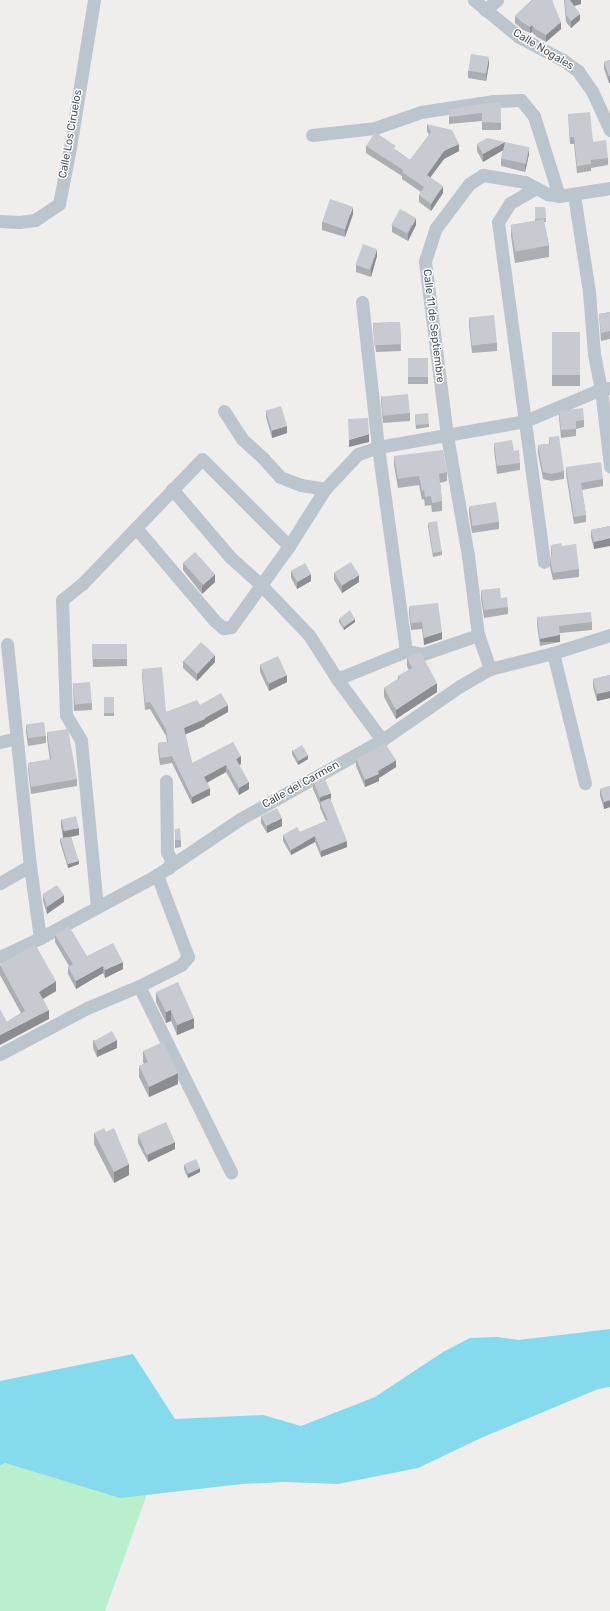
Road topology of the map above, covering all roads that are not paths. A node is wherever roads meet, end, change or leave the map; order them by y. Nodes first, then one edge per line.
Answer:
1 (94, 0) edge
2 (474, 0) edge
3 (497, 0) edge
4 (485, 10) junction
5 (610, 130) edge
6 (312, 135) dead end
7 (536, 188) junction
8 (610, 188) edge
9 (574, 195) junction
10 (559, 196) junction
11 (0, 221) edge
12 (362, 302) dead end
13 (606, 389) edge
14 (224, 411) dead end
15 (525, 421) junction
16 (447, 436) junction
17 (378, 447) junction
18 (610, 466) edge
19 (172, 489) junction
20 (325, 489) junction
21 (136, 528) junction
22 (289, 546) junction
23 (544, 562) dead end
24 (261, 585) junction
25 (478, 635) junction
26 (610, 635) edge
27 (7, 644) dead end
28 (406, 651) junction
29 (553, 653) junction
30 (490, 669) junction
31 (337, 679) junction
32 (17, 738) junction
33 (382, 740) junction
34 (0, 742) edge
35 (166, 781) dead end
36 (585, 783) dead end
37 (30, 866) junction
38 (169, 868) junction
39 (157, 875) junction
40 (0, 883) edge
41 (97, 907) junction
42 (40, 938) junction
43 (0, 957) edge
44 (139, 986) junction
45 (0, 1054) edge
46 (231, 1172) dead end

1 - 11 street, Calle Los Ciruelos
2 - 4 street, Calle Nogales
3 - 4 street
4 - 5 street, Calle Nogales
6 - 10 street
7 - 10 street, Calle 11 de Septiembre
7 - 15 street
7 - 16 street, Calle 11 de Septiembre
8 - 9 street, Calle 11 de Septiembre
9 - 10 street, Calle 11 de Septiembre
9 - 13 street
12 - 17 street
13 - 15 street
13 - 18 street
14 - 20 street
15 - 16 street
15 - 23 street
16 - 17 street
16 - 25 street, Calle 11 de Septiembre
17 - 20 street
17 - 28 street
19 - 21 street
19 - 22 street
19 - 24 street
20 - 22 street
21 - 24 street
21 - 41 street
22 - 24 street
24 - 31 street
25 - 28 street
25 - 30 street, Calle 11 de Septiembre
26 - 29 street, Calle del Carmen
27 - 32 street
28 - 31 street
29 - 30 street, Calle del Carmen
29 - 36 street
30 - 33 street, Calle del Carmen
31 - 33 street
32 - 34 street
32 - 37 street
33 - 38 street, Calle del Carmen
35 - 38 street
37 - 40 street
37 - 42 street
38 - 39 street, Calle del Carmen
39 - 41 street, Calle del Carmen
39 - 44 street
41 - 42 street, Calle del Carmen
42 - 43 street, Calle del Carmen
44 - 45 street
44 - 46 street

